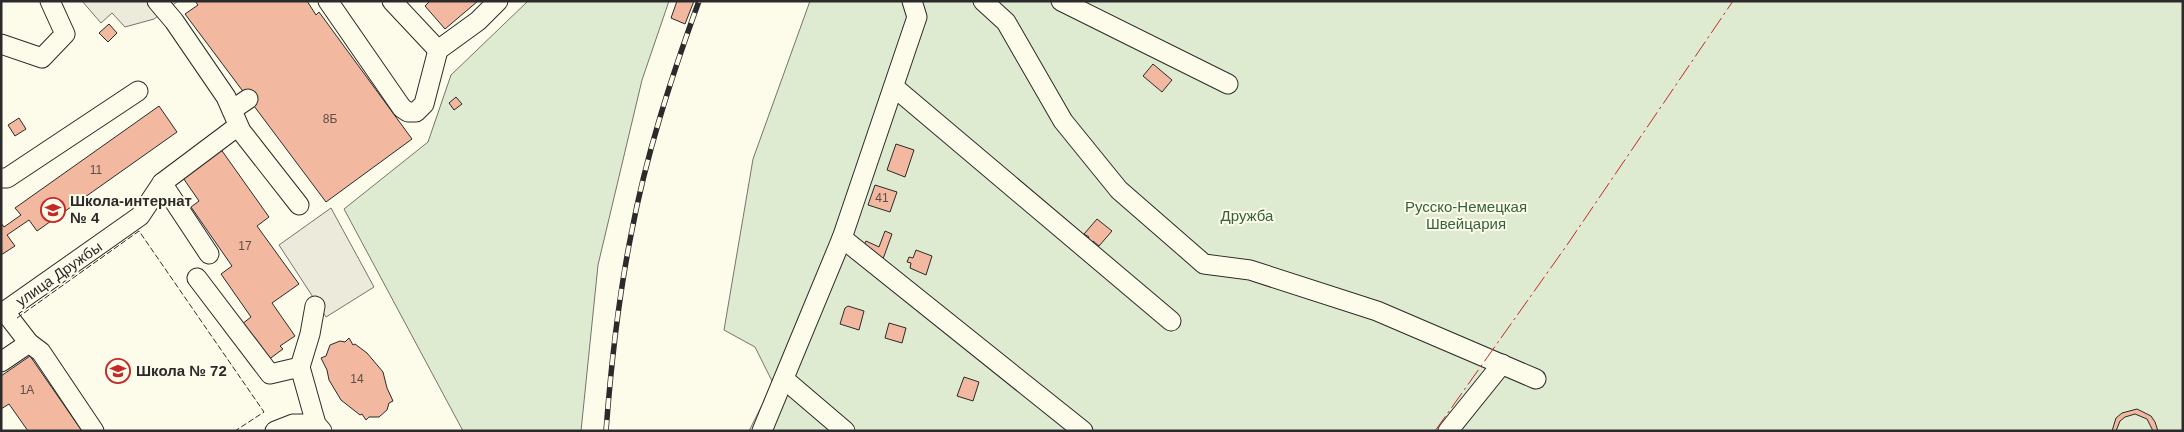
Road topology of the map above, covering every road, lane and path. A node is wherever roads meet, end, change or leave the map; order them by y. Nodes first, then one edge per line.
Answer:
1 (50, 1) edge
2 (157, 1) edge
3 (328, 1) edge
4 (498, 1) edge
5 (912, 1) edge
6 (983, 1) edge
7 (1061, 1) edge
8 (399, 3) edge
9 (1, 44) edge
10 (438, 50) junction
11 (1228, 84) dead end
12 (894, 87) junction
13 (138, 91) dead end
14 (248, 99) dead end
15 (235, 118) junction
16 (1, 178) edge
17 (162, 184) junction
18 (298, 205) dead end
19 (842, 238) junction
20 (209, 254) dead end
21 (196, 278) dead end
22 (315, 306) dead end
23 (3, 313) edge
24 (1171, 321) dead end
25 (29, 343) junction
26 (1, 362) edge
27 (1502, 364) junction
28 (300, 367) junction
29 (784, 379) junction
30 (1536, 379) dead end
31 (319, 428) edge
32 (94, 431) edge
33 (275, 431) edge
34 (762, 431) edge
35 (845, 431) edge
36 (1083, 431) edge
37 (1448, 431) edge

1 - 9 street
2 - 15 street
3 - 10 street
4 - 10 street
5 - 12 street
6 - 27 street
7 - 11 street
8 - 10 street
12 - 19 street
12 - 24 street
13 - 16 street
14 - 15 street
15 - 17 street
15 - 18 street
17 - 20 street
17 - 23 street, улица Дружбы
19 - 29 street
19 - 36 street
21 - 28 street
22 - 28 street
23 - 25 street
25 - 26 street
25 - 32 street
27 - 30 street
27 - 37 street
28 - 31 street
29 - 34 street
29 - 35 street
31 - 33 street

